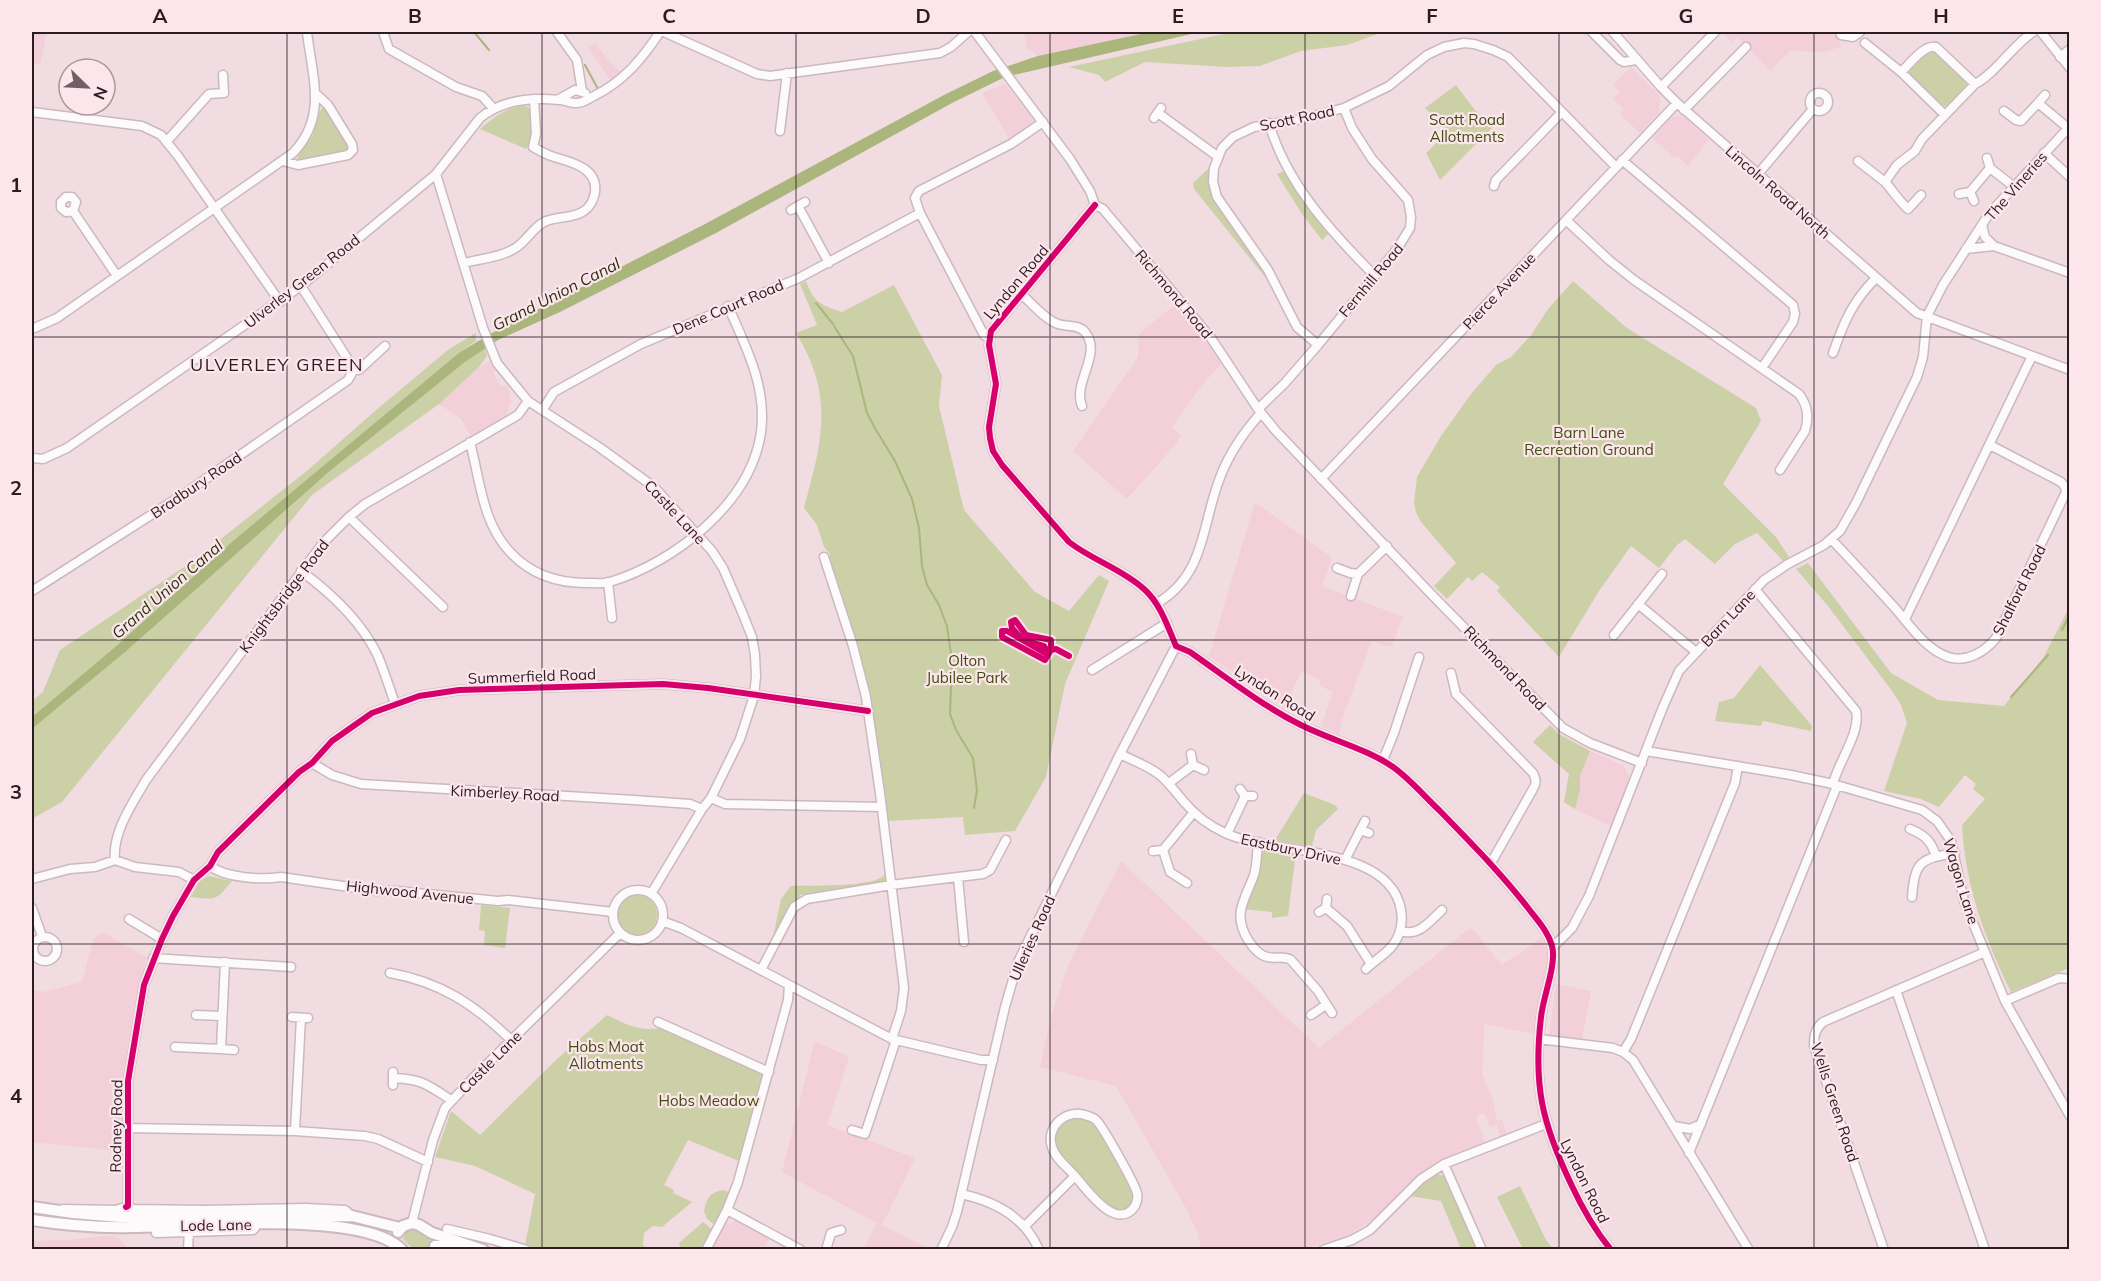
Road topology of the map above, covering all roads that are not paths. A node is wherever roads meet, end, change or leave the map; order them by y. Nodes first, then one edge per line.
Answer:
1 (307, 32) edge
2 (382, 32) edge
3 (559, 32) edge
4 (660, 32) edge
5 (664, 32) edge
6 (968, 32) edge
7 (975, 32) edge
8 (1592, 32) edge
9 (1613, 32) edge
10 (1715, 32) edge
11 (1848, 32) edge
12 (1860, 32) edge
13 (2033, 32) edge
14 (2041, 32) edge
15 (1865, 43) dead end
16 (1746, 47) dead end
17 (2070, 49) edge
18 (2060, 57) junction
19 (1636, 60) junction
20 (2070, 68) edge
21 (1901, 72) junction
22 (787, 73) junction
23 (223, 75) dead end
24 (1975, 84) junction
25 (1660, 87) junction
26 (315, 93) junction
27 (578, 95) junction
28 (2045, 95) dead end
29 (534, 99) junction
30 (1677, 103) junction
31 (2038, 103) junction
32 (494, 108) junction
33 (1344, 108) junction
34 (1813, 109) dead end
35 (1684, 110) junction
36 (2004, 111) dead end
37 (32, 112) edge
38 (1158, 113) dead end
39 (1561, 113) junction
40 (1945, 115) junction
41 (1043, 122) junction
42 (1269, 123) junction
43 (2069, 127) edge
44 (780, 131) dead end
45 (167, 141) junction
46 (2044, 153) junction
47 (1217, 156) junction
48 (1987, 158) dead end
49 (283, 161) junction
50 (1858, 161) dead end
51 (1619, 164) junction
52 (1990, 168) junction
53 (436, 174) junction
54 (1758, 174) junction
55 (2070, 177) edge
56 (1885, 182) junction
57 (1494, 186) dead end
58 (2013, 186) junction
59 (1970, 192) junction
60 (1959, 194) dead end
61 (1921, 195) dead end
62 (1974, 201) dead end
63 (1095, 205) junction
64 (798, 206) dead end
65 (214, 208) junction
66 (73, 211) dead end
67 (920, 213) junction
68 (1566, 220) junction
69 (1982, 225) junction
70 (1994, 246) junction
71 (1966, 249) junction
72 (464, 263) junction
73 (829, 263) junction
74 (2070, 273) edge
75 (117, 276) junction
76 (1375, 276) junction
77 (1876, 278) junction
78 (301, 286) junction
79 (1021, 294) junction
80 (280, 302) junction
81 (728, 306) junction
82 (1927, 316) junction
83 (32, 328) edge
84 (989, 338) junction
85 (1318, 345) junction
86 (386, 346) dead end
87 (1833, 353) dead end
88 (2032, 356) junction
89 (1762, 368) junction
90 (353, 370) junction
91 (2070, 370) edge
92 (528, 401) junction
93 (1083, 406) dead end
94 (543, 409) junction
95 (1259, 411) junction
96 (470, 442) junction
97 (1990, 445) junction
98 (32, 458) edge
99 (1780, 470) dead end
100 (1321, 479) junction
101 (2067, 487) edge
102 (349, 517) junction
103 (697, 535) junction
104 (1832, 540) junction
105 (1387, 546) junction
106 (824, 557) dead end
107 (1337, 568) dead end
108 (301, 571) junction
109 (1358, 574) junction
110 (1662, 574) dead end
111 (608, 582) junction
112 (1755, 589) junction
113 (32, 591) edge
114 (1351, 596) dead end
115 (1156, 604) junction
116 (1638, 604) junction
117 (443, 607) dead end
118 (612, 618) dead end
119 (1905, 619) junction
120 (1167, 623) junction
121 (1614, 635) dead end
122 (1176, 646) junction
123 (1695, 652) junction
124 (1419, 657) dead end
125 (1092, 670) dead end
126 (1450, 673) dead end
127 (754, 696) junction
128 (393, 698) dead end
129 (868, 711) junction
130 (1646, 751) junction
131 (1120, 754) junction
132 (1191, 754) dead end
133 (1383, 760) junction
134 (312, 763) junction
135 (1642, 763) junction
136 (1193, 765) junction
137 (1738, 766) junction
138 (1204, 770) dead end
139 (1169, 783) junction
140 (1835, 785) junction
141 (1246, 794) dead end
142 (711, 798) junction
143 (881, 807) junction
144 (702, 809) junction
145 (1194, 812) junction
146 (1365, 820) dead end
147 (1910, 829) dead end
148 (1227, 834) junction
149 (1006, 840) dead end
150 (1258, 842) junction
151 (1163, 850) junction
152 (1153, 851) dead end
153 (1955, 853) junction
154 (1936, 856) junction
155 (115, 860) junction
156 (1345, 860) junction
157 (1491, 863) junction
158 (210, 866) junction
159 (958, 877) junction
160 (32, 879) edge
161 (194, 880) junction
162 (891, 885) junction
163 (1189, 885) dead end
164 (651, 894) junction
165 (1912, 897) dead end
166 (1324, 906) dead end
167 (32, 908) edge
168 (1442, 910) dead end
169 (613, 912) junction
170 (129, 919) dead end
171 (963, 919) junction
172 (662, 921) junction
173 (973, 921) dead end
174 (1400, 931) junction
175 (620, 933) junction
176 (42, 936) dead end
177 (162, 939) junction
178 (964, 942) dead end
179 (1553, 947) junction
180 (1985, 952) junction
181 (153, 958) junction
182 (225, 963) junction
183 (291, 967) dead end
184 (761, 970) junction
185 (390, 973) dead end
186 (2070, 979) edge
187 (789, 984) junction
188 (1896, 990) junction
189 (2005, 1001) junction
190 (196, 1015) dead end
191 (1311, 1015) dead end
192 (222, 1016) junction
193 (300, 1018) dead end
194 (658, 1022) dead end
195 (894, 1039) junction
196 (1539, 1039) junction
197 (511, 1040) junction
198 (175, 1047) dead end
199 (221, 1049) junction
200 (234, 1050) dead end
201 (1623, 1052) junction
202 (993, 1060) junction
203 (769, 1072) junction
204 (393, 1079) dead end
205 (451, 1100) junction
206 (2070, 1116) edge
207 (1546, 1124) junction
208 (1701, 1124) junction
209 (1674, 1126) junction
210 (127, 1128) junction
211 (852, 1130) dead end
212 (295, 1131) junction
213 (1689, 1153) junction
214 (428, 1162) junction
215 (1444, 1164) junction
216 (1075, 1176) junction
217 (961, 1194) junction
218 (128, 1206) junction
219 (32, 1207) edge
220 (727, 1210) junction
221 (60, 1211) junction
222 (352, 1216) junction
223 (32, 1220) edge
224 (412, 1223) junction
225 (189, 1225) junction
226 (1025, 1226) junction
227 (400, 1228) junction
228 (447, 1229) dead end
229 (841, 1230) dead end
230 (156, 1233) dead end
231 (432, 1233) junction
232 (400, 1247) edge
233 (434, 1248) edge
234 (474, 1248) edge
235 (188, 1250) edge
236 (527, 1250) edge
237 (706, 1250) edge
238 (801, 1250) edge
239 (826, 1250) edge
240 (940, 1250) edge
241 (1039, 1250) edge
242 (1323, 1250) edge
243 (1482, 1250) edge
244 (1611, 1250) edge
245 (1749, 1250) edge
246 (1884, 1250) edge
247 (1985, 1250) edge

1 - 26 street
2 - 32 street
3 - 27 street
4 - 27 street, Ulverley Green Road
5 - 22 street
6 - 22 street
7 - 41 street, Richmond Road
8 - 19 street, Lincoln Road North
9 - 19 street, Lincoln Road North
10 - 25 street
11 - 12 street
13 - 24 street
14 - 18 street
15 - 21 street
16 - 35 street
17 - 18 street
18 - 20 street
19 - 25 street, Lincoln Road North
21 - 24 street
21 - 40 street
22 - 44 street
23 - 45 street
24 - 40 street
25 - 30 street, Lincoln Road North
26 - 49 street
26 - 49 street
27 - 29 street, Ulverley Green Road
28 - 31 street
29 - 32 street, Ulverley Green Road
29 - 72 street
30 - 35 street, Lincoln Road North
30 - 51 street, Pierce Avenue
31 - 36 street
31 - 43 street
32 - 53 street, Ulverley Green Road
33 - 39 street, Scott Road
33 - 42 street, Scott Road
33 - 76 street, Fernhill Road
34 - 54 street
35 - 54 street, Lincoln Road North
37 - 45 street
38 - 47 street
39 - 51 street, Scott Road
39 - 57 street
40 - 56 street
41 - 63 street, Richmond Road
41 - 67 street
42 - 47 street, Scott Road
42 - 76 street
43 - 46 street, The Vineries
45 - 65 street
46 - 55 street
46 - 58 street, The Vineries
47 - 85 street
48 - 52 street
49 - 65 street
50 - 56 street
51 - 68 street, Pierce Avenue
51 - 89 street, Scott Road
52 - 58 street
52 - 59 street
53 - 72 street, Castle Lane
53 - 78 street, Ulverley Green Road
54 - 77 street, Lincoln Road North
56 - 61 street
58 - 69 street, The Vineries
59 - 60 street
59 - 62 street
63 - 79 street, Lyndon Road
63 - 95 street, Richmond Road
64 - 73 street
65 - 75 street
65 - 80 street
66 - 75 street
67 - 73 street, Dene Court Road
67 - 84 street
68 - 89 street
68 - 100 street, Pierce Avenue
69 - 70 street
69 - 71 street, The Vineries
70 - 71 street
70 - 74 street
71 - 82 street, The Vineries
72 - 92 street, Castle Lane
73 - 81 street, Dene Court Road
75 - 83 street
76 - 85 street, Fernhill Road
77 - 82 street, Lincoln Road North
77 - 87 street
78 - 80 street, Ulverley Green Road
78 - 90 street
79 - 84 street, Lyndon Road
79 - 93 street
80 - 98 street, Ulverley Green Road
81 - 94 street, Dene Court Road
81 - 103 street
82 - 88 street, Lincoln Road North
82 - 104 street, Barn Lane
84 - 115 street, Lyndon Road
85 - 95 street, Fernhill Road
86 - 90 street, Bradbury Road
88 - 91 street, Lincoln Road North
88 - 97 street
89 - 99 street
90 - 113 street, Bradbury Road
92 - 94 street, Castle Lane
92 - 96 street, Knightsbridge Road
94 - 103 street, Castle Lane
95 - 100 street, Richmond Road
95 - 115 street, Fernhill Road
96 - 102 street, Knightsbridge Road
96 - 111 street
97 - 101 street, Shalford Road
97 - 119 street
100 - 105 street, Richmond Road
101 - 119 street, Shalford Road
102 - 108 street, Knightsbridge Road
102 - 117 street
103 - 111 street
103 - 127 street, Castle Lane
104 - 112 street, Barn Lane
104 - 119 street, Shalford Road
105 - 109 street
105 - 135 street, Richmond Road
106 - 129 street
107 - 109 street
108 - 128 street
108 - 155 street, Knightsbridge Road
109 - 114 street
110 - 116 street
111 - 118 street
112 - 123 street, Barn Lane
112 - 140 street
115 - 120 street, Lyndon Road
116 - 121 street
116 - 123 street
120 - 122 street, Lyndon Road
120 - 125 street
122 - 131 street, Ulleries Road
122 - 133 street, Lyndon Road
123 - 130 street, Barn Lane
124 - 133 street
126 - 157 street
127 - 129 street, Summerfield Road
127 - 134 street, Summerfield Road
127 - 142 street, Castle Lane
129 - 143 street
130 - 135 street, Barn Lane
130 - 137 street, Wagon Lane
131 - 139 street, Eastbury Drive
131 - 202 street, Ulleries Road
132 - 136 street
133 - 157 street, Lyndon Road
134 - 144 street, Kimberley Road
134 - 158 street, Summerfield Road
135 - 179 street, Barn Lane
136 - 138 street
136 - 139 street
137 - 140 street, Wagon Lane
137 - 201 street
139 - 145 street, Eastbury Drive
140 - 153 street, Wagon Lane
140 - 208 street
141 - 148 street
142 - 143 street
142 - 144 street, Castle Lane
143 - 162 street
144 - 164 street, Castle Lane
145 - 148 street, Eastbury Drive
145 - 151 street
146 - 156 street
147 - 154 street
148 - 150 street, Eastbury Drive
149 - 159 street
150 - 156 street, Eastbury Drive
150 - 191 street
151 - 152 street
151 - 163 street
153 - 154 street
153 - 180 street, Wagon Lane
154 - 165 street
155 - 160 street
155 - 161 street
156 - 174 street, Eastbury Drive
157 - 179 street, Lyndon Road
158 - 161 street, Summerfield Road
158 - 169 street, Highwood Avenue
159 - 162 street
159 - 171 street
161 - 177 street, Rodney Road
162 - 184 street
162 - 195 street
164 - 169 street
164 - 172 street
166 - 174 street
167 - 176 street
168 - 174 street
169 - 175 street
170 - 177 street
171 - 173 street
171 - 178 street
172 - 175 street
172 - 184 street
175 - 197 street, Castle Lane
177 - 181 street, Rodney Road
179 - 196 street, Lyndon Road
180 - 188 street, Wells Green Road
180 - 189 street, Wagon Lane
181 - 182 street
181 - 210 street, Rodney Road
182 - 183 street
182 - 192 street
184 - 187 street
185 - 197 street
186 - 189 street
187 - 195 street
187 - 203 street
188 - 246 street, Wells Green Road
188 - 247 street
189 - 206 street, Wagon Lane
190 - 192 street
192 - 199 street
193 - 212 street
194 - 203 street
195 - 202 street
195 - 211 street
196 - 201 street
196 - 207 street, Lyndon Road
197 - 205 street, Castle Lane
198 - 199 street
199 - 200 street
201 - 209 street
202 - 217 street, Ulleries Road
203 - 220 street
204 - 205 street
205 - 214 street, Castle Lane
207 - 215 street
207 - 244 street, Lyndon Road
208 - 209 street
208 - 213 street
209 - 213 street
210 - 212 street
210 - 218 street, Rodney Road
212 - 214 street
213 - 245 street
214 - 224 street, Castle Lane
215 - 242 street
215 - 243 street
216 - 216 street
216 - 226 street
217 - 226 street
217 - 240 street, Ulleries Road
218 - 221 street, Lode Lane
218 - 222 street, Lode Lane
219 - 221 main road, Lode Lane
220 - 237 street
220 - 238 street
221 - 225 main road, Lode Lane
222 - 225 main road, Lode Lane
222 - 227 main road, Lode Lane
223 - 225 main road, Lode Lane
224 - 227 main road
224 - 231 main road
225 - 230 street
225 - 232 main road, Lode Lane
225 - 235 street
226 - 241 street
227 - 232 main road
228 - 236 street
229 - 239 street
231 - 233 main road
231 - 234 main road
233 - 234 main road

